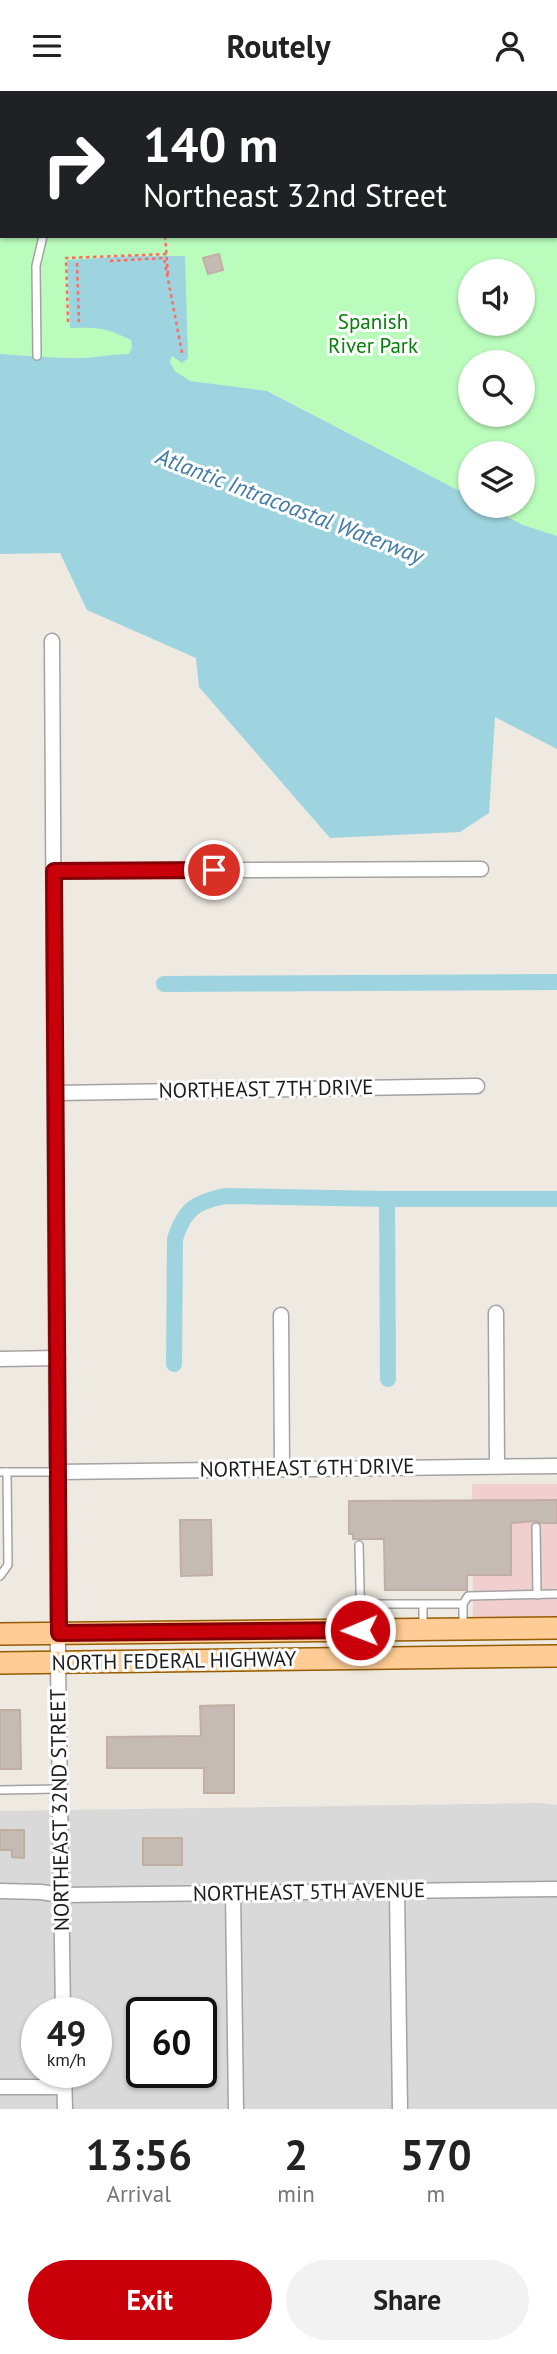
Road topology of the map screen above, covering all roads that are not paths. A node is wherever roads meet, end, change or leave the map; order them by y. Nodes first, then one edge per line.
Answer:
1 (43, 238) edge
2 (37, 356) dead end
3 (52, 641) dead end
4 (481, 869) dead end
5 (54, 871) junction
6 (477, 1086) dead end
7 (55, 1093) junction
8 (496, 1313) dead end
9 (281, 1315) dead end
10 (0, 1359) edge
11 (58, 1359) junction
12 (497, 1466) junction
13 (557, 1466) edge
14 (282, 1468) junction
15 (4, 1472) edge
16 (58, 1472) junction
17 (536, 1527) dead end
18 (359, 1545) dead end
19 (0, 1576) edge
20 (557, 1594) edge
21 (537, 1595) junction
22 (360, 1604) junction
23 (463, 1604) junction
24 (423, 1605) junction
25 (557, 1628) edge
26 (463, 1629) junction
27 (360, 1630) junction
28 (423, 1630) junction
29 (59, 1633) junction
30 (0, 1634) edge
31 (557, 1657) edge
32 (0, 1663) edge
33 (58, 1663) junction
34 (59, 1789) junction
35 (0, 1790) edge
36 (557, 1889) edge
37 (0, 1891) edge
38 (397, 1891) junction
39 (233, 1892) junction
40 (61, 1895) junction
41 (63, 1997) edge
42 (21, 2084) edge
43 (0, 2087) edge
44 (64, 2088) edge
45 (65, 2109) edge
46 (236, 2109) edge
47 (400, 2109) edge

1 - 2 lane
3 - 5 street, NORTHEAST 32ND STREET
4 - 5 street
5 - 7 street, NORTHEAST 32ND STREET
6 - 7 street, NORTHEAST 7TH DRIVE
7 - 11 street, NORTHEAST 32ND STREET
8 - 12 street
9 - 14 street
10 - 11 street
11 - 16 street, NORTHEAST 32ND STREET
12 - 13 street, NORTHEAST 6TH DRIVE
12 - 14 street, NORTHEAST 6TH DRIVE
14 - 16 street, NORTHEAST 6TH DRIVE
15 - 16 lane
15 - 19 lane
16 - 29 street, NORTHEAST 32ND STREET
17 - 21 lane
18 - 22 lane
20 - 21 lane
21 - 23 lane
22 - 24 lane
22 - 27 lane
23 - 24 lane
23 - 26 lane
24 - 28 lane
25 - 26 main road, NORTH FEDERAL HIGHWAY
26 - 28 main road, NORTH FEDERAL HIGHWAY
27 - 28 main road, NORTH FEDERAL HIGHWAY
27 - 29 main road, NORTH FEDERAL HIGHWAY
29 - 30 main road, NORTH FEDERAL HIGHWAY
29 - 33 street, NORTHEAST 32ND STREET
31 - 33 main road, NORTH FEDERAL HIGHWAY
32 - 33 main road, NORTH FEDERAL HIGHWAY
33 - 34 street, NORTHEAST 32ND STREET
34 - 35 lane
34 - 40 street, NORTHEAST 32ND STREET
36 - 38 street, NORTHEAST 5TH AVENUE
37 - 40 street, NORTHEAST 5TH AVENUE
38 - 39 street, NORTHEAST 5TH AVENUE
38 - 47 street
39 - 40 street, NORTHEAST 5TH AVENUE
39 - 46 street
40 - 41 street, NORTHEAST 32ND STREET
42 - 43 street
44 - 45 street

